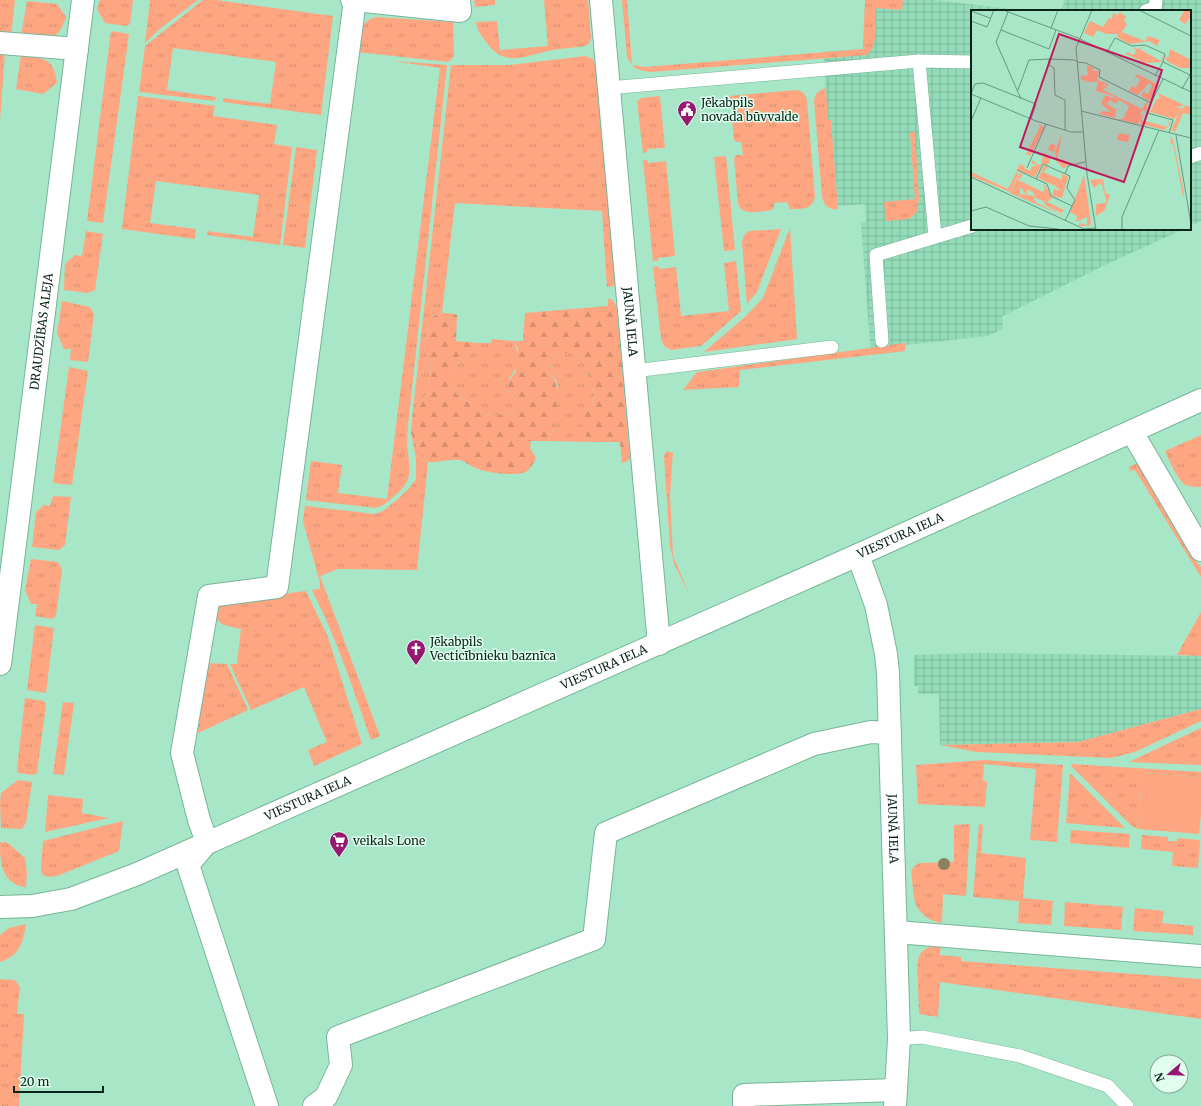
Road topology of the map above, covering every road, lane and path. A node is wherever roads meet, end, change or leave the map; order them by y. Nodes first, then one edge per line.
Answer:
1 (83, 0) edge
2 (353, 0) edge
3 (459, 0) edge
4 (601, 0) edge
5 (1156, 0) edge
6 (1149, 10) edge
7 (0, 43) edge
8 (77, 50) junction
9 (919, 62) junction
10 (971, 62) edge
11 (608, 88) junction
12 (1201, 153) edge
13 (1191, 156) edge
14 (971, 226) edge
15 (935, 237) junction
16 (882, 341) dead end
17 (832, 347) dead end
18 (634, 371) junction
19 (1201, 400) edge
20 (1132, 432) junction
21 (1201, 550) edge
22 (858, 555) junction
23 (4, 590) edge
24 (659, 644) junction
25 (0, 664) edge
26 (890, 733) junction
27 (207, 842) junction
28 (0, 906) edge
29 (896, 932) junction
30 (1201, 956) edge
31 (899, 1039) junction
32 (896, 1098) edge
33 (267, 1106) edge
34 (314, 1106) edge
35 (744, 1106) edge
36 (1127, 1106) edge

1 - 8 street, DRAUDZĪBAS ALEJA
2 - 3 street
2 - 27 street
4 - 11 street, JAUNĀ IELA
5 - 6 lane
7 - 8 street
8 - 23 street, DRAUDZĪBAS ALEJA
9 - 10 lane
9 - 11 lane
9 - 15 lane
11 - 18 street, JAUNĀ IELA
12 - 13 lane
14 - 15 lane
15 - 16 lane
17 - 18 lane
18 - 24 street, JAUNĀ IELA
19 - 20 street, VIESTURA IELA
20 - 21 street
20 - 22 street, VIESTURA IELA
22 - 24 street, VIESTURA IELA
22 - 26 street, JAUNĀ IELA
23 - 25 street, DRAUDZĪBAS ALEJA
24 - 27 street, VIESTURA IELA
26 - 29 street, JAUNĀ IELA
26 - 34 street
27 - 28 street, VIESTURA IELA
27 - 33 street
29 - 30 street
29 - 31 street, JAUNĀ IELA
31 - 32 street, JAUNĀ IELA
31 - 36 lane
32 - 35 street

